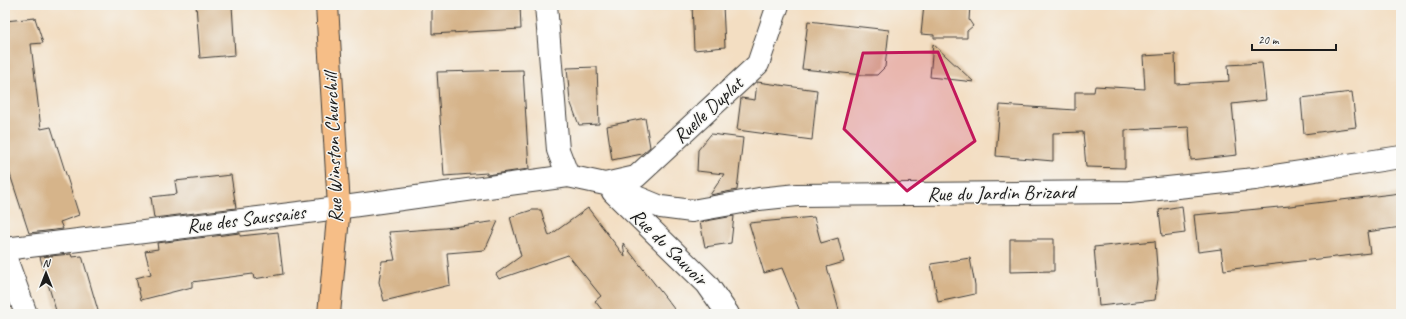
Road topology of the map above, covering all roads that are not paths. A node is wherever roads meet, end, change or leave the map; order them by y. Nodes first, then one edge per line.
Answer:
1 (327, 5) edge
2 (546, 5) edge
3 (778, 5) edge
4 (1401, 157) edge
5 (568, 176) junction
6 (605, 184) junction
7 (339, 207) junction
8 (5, 249) edge
9 (5, 256) edge
10 (26, 314) edge
11 (329, 314) edge
12 (728, 314) edge

1 - 7 main road, Rue Winston Churchill
2 - 5 street
3 - 6 street, Ruelle Duplat
4 - 6 street, Rue du Jardin Brizard
5 - 6 street, Rue des Saussaies
5 - 7 street, Rue des Saussaies
6 - 12 street, Rue du Sauvoir
7 - 8 street, Rue des Saussaies
7 - 11 main road, Rue Winston Churchill
9 - 10 street

